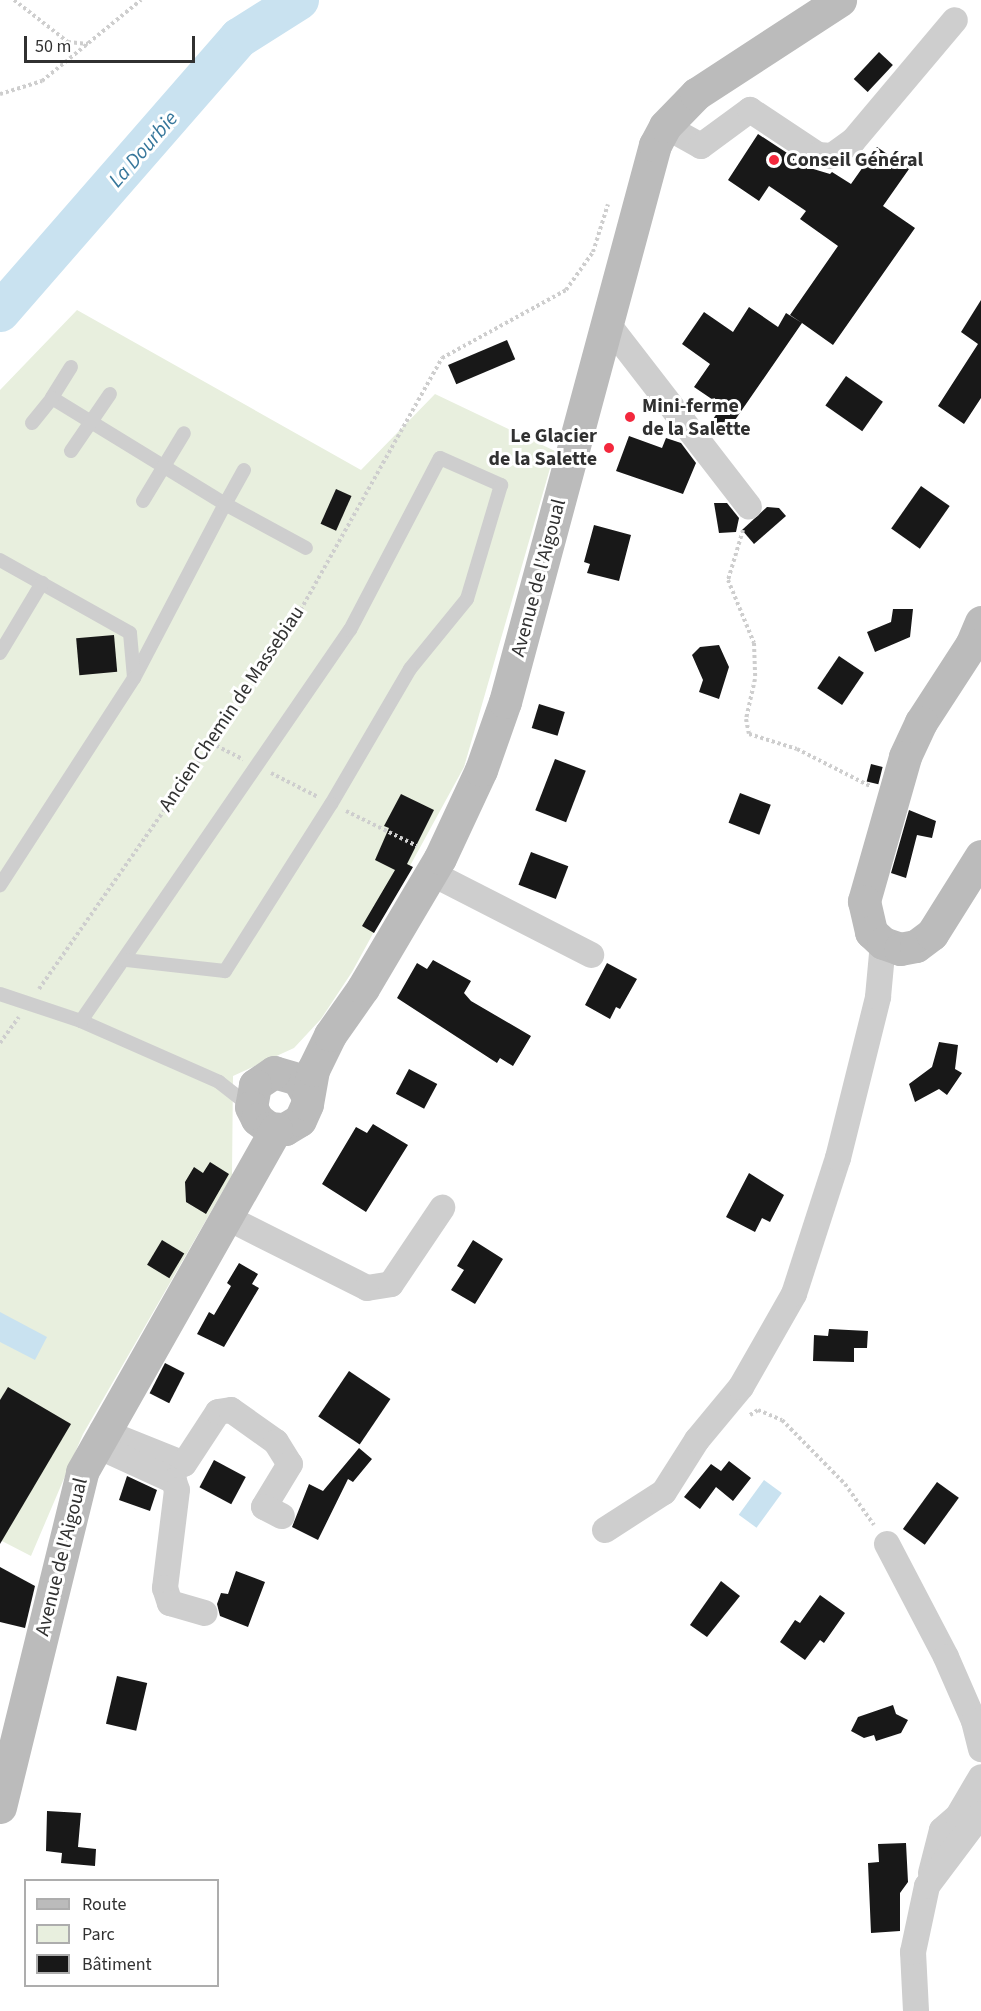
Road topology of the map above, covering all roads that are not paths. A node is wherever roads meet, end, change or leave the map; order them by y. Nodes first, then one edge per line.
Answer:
1 (840, 0) edge
2 (955, 20) dead end
3 (665, 126) junction
4 (607, 323) junction
5 (71, 367) dead end
6 (111, 394) dead end
7 (52, 398) junction
8 (32, 423) dead end
9 (91, 423) junction
10 (184, 433) dead end
11 (71, 451) dead end
12 (164, 467) junction
13 (244, 470) dead end
14 (143, 501) dead end
15 (225, 504) junction
16 (749, 507) road end
17 (306, 548) dead end
18 (0, 560) edge
19 (42, 583) junction
20 (981, 622) edge
21 (0, 653) edge
22 (134, 678) junction
23 (981, 856) edge
24 (431, 873) junction
25 (0, 885) edge
26 (883, 943) junction
27 (591, 955) dead end
28 (125, 960) junction
29 (0, 994) edge
30 (81, 1021) junction
31 (330, 1035) junction
32 (219, 1082) junction
33 (307, 1095) junction
34 (265, 1101) junction
35 (442, 1208) dead end
36 (226, 1217) junction
37 (99, 1438) junction
38 (282, 1516) dead end
39 (605, 1530) dead end
40 (887, 1544) road end
41 (205, 1613) dead end
42 (981, 1749) edge
43 (981, 1777) edge
44 (0, 1807) edge
45 (981, 1814) edge
46 (927, 1886) junction
47 (916, 2011) edge

1 - 3 main road, Avenue de l'Aigoual
2 - 3 street
3 - 4 main road, Avenue de l'Aigoual
4 - 16 street
4 - 24 main road, Avenue de l'Aigoual
5 - 7 lane
6 - 9 lane
7 - 8 lane
7 - 9 lane
9 - 11 lane
9 - 12 lane
10 - 12 lane
12 - 14 lane
12 - 15 lane
13 - 15 lane
15 - 17 lane
15 - 22 lane
18 - 19 lane
19 - 21 lane
19 - 22 lane
20 - 26 main road
22 - 25 lane
23 - 26 main road
24 - 27 street
24 - 31 main road, Avenue de l'Aigoual
26 - 39 street
28 - 28 lane
28 - 30 lane
29 - 30 lane
30 - 32 lane
31 - 33 main road, Avenue de l'Aigoual
31 - 34 main road, Avenue de l'Aigoual
32 - 34 lane
32 - 34 lane
33 - 34 main road
33 - 34 main road, Avenue de l'Aigoual
34 - 36 main road, Avenue de l'Aigoual
35 - 36 street
36 - 37 main road, Avenue de l'Aigoual
37 - 38 street
37 - 41 street
37 - 44 main road, Avenue de l'Aigoual
40 - 42 street
43 - 46 street
45 - 46 street
46 - 47 street

